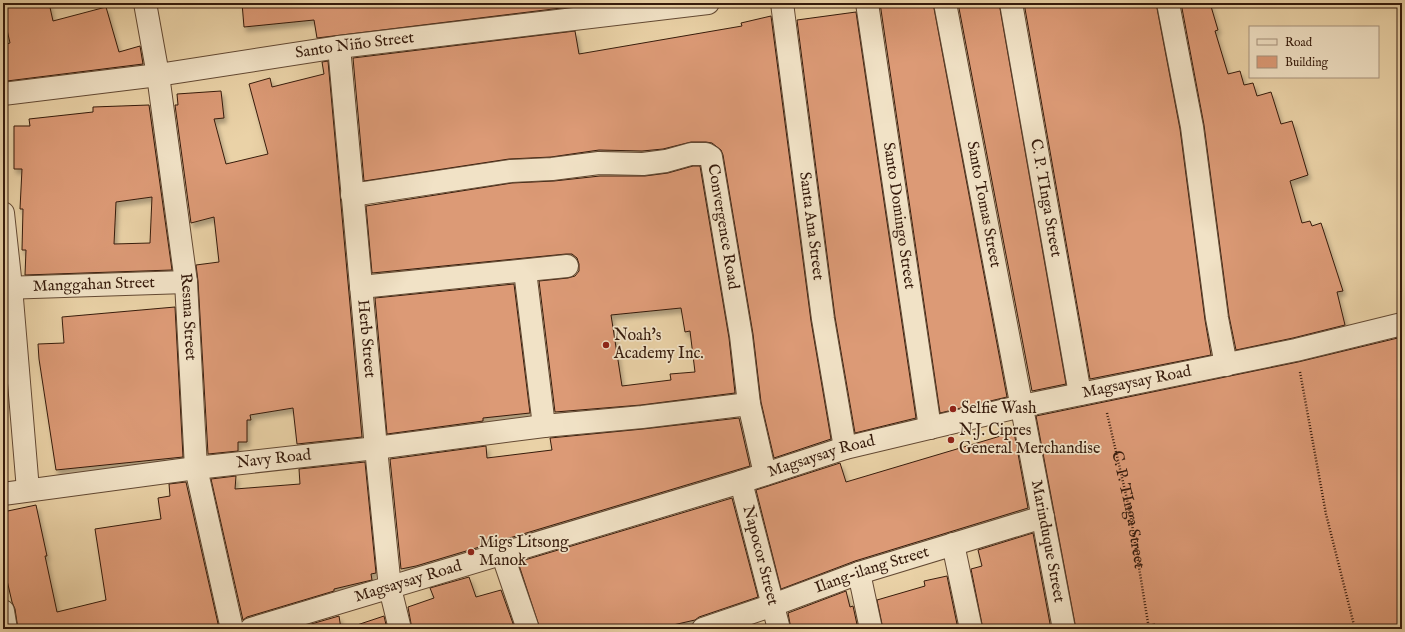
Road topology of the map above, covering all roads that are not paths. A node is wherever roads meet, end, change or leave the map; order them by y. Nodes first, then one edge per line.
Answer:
1 (145, 3) edge
2 (708, 3) edge
3 (782, 3) edge
4 (867, 3) edge
5 (945, 3) edge
6 (1011, 3) edge
7 (1168, 3) edge
8 (339, 47) junction
9 (158, 75) junction
10 (3, 94) edge
11 (352, 195) junction
12 (3, 213) edge
13 (567, 266) dead end
14 (525, 271) junction
15 (186, 282) junction
16 (361, 287) junction
17 (7, 288) edge
18 (1402, 324) edge
19 (1226, 365) junction
20 (1080, 394) junction
21 (750, 404) junction
22 (1022, 406) junction
23 (544, 426) junction
24 (930, 428) junction
25 (376, 448) junction
26 (846, 448) junction
27 (196, 468) junction
28 (765, 474) junction
29 (741, 482) junction
30 (28, 490) junction
31 (3, 494) edge
32 (1042, 517) junction
33 (953, 544) junction
34 (502, 553) junction
35 (859, 573) junction
36 (390, 588) junction
37 (773, 605) junction
38 (3, 611) edge
39 (6, 629) edge
40 (232, 629) edge
41 (251, 629) edge
42 (400, 629) edge
43 (528, 629) edge
44 (703, 629) edge
45 (779, 629) edge
46 (871, 629) edge
47 (971, 629) edge
48 (1064, 629) edge

1 - 9 street, Resma Street
2 - 8 street, Santo Niño Street
3 - 26 street, Santa Ana Street
4 - 24 street, Santo Domingo Street
5 - 22 street, Santo Tomas Street
6 - 20 street, C. P. TInga Street
7 - 19 street
8 - 9 street, Santo Niño Street
8 - 11 street, Herb Street
9 - 10 street, Santo Niño Street
9 - 15 street, Resma Street
11 - 16 street, Herb Street
11 - 21 street, Convergence Road
12 - 17 street
13 - 14 street
14 - 16 street
14 - 23 street
15 - 17 street, Manggahan Street
15 - 27 street, Resma Street
16 - 25 street, Herb Street
17 - 30 street
18 - 19 street, Magsaysay Road
19 - 20 street, Magsaysay Road
20 - 22 street, Magsaysay Road
21 - 23 street
21 - 28 street
22 - 24 street, Magsaysay Road
22 - 32 street, Marinduque Street
23 - 25 street, Navy Road
24 - 26 street, Magsaysay Road
25 - 27 street, Navy Road
25 - 36 street, Herb Street
26 - 28 street, Magsaysay Road
27 - 30 street, Navy Road
27 - 40 street, Resma Street
28 - 29 street, Magsaysay Road
29 - 34 street, Magsaysay Road
29 - 37 street, Napocor Street
30 - 31 street, Navy Road
32 - 33 street, Ilang-ilang Street
32 - 48 street, Marinduque Street
33 - 35 street, Ilang-ilang Street
33 - 47 street
34 - 36 street, Magsaysay Road
34 - 43 street
35 - 37 street, Ilang-ilang Street
35 - 46 street
36 - 41 street, Magsaysay Road
36 - 42 street, Herb Street
37 - 44 street, Ilang-ilang Street
37 - 45 street, Napocor Street
38 - 39 street

